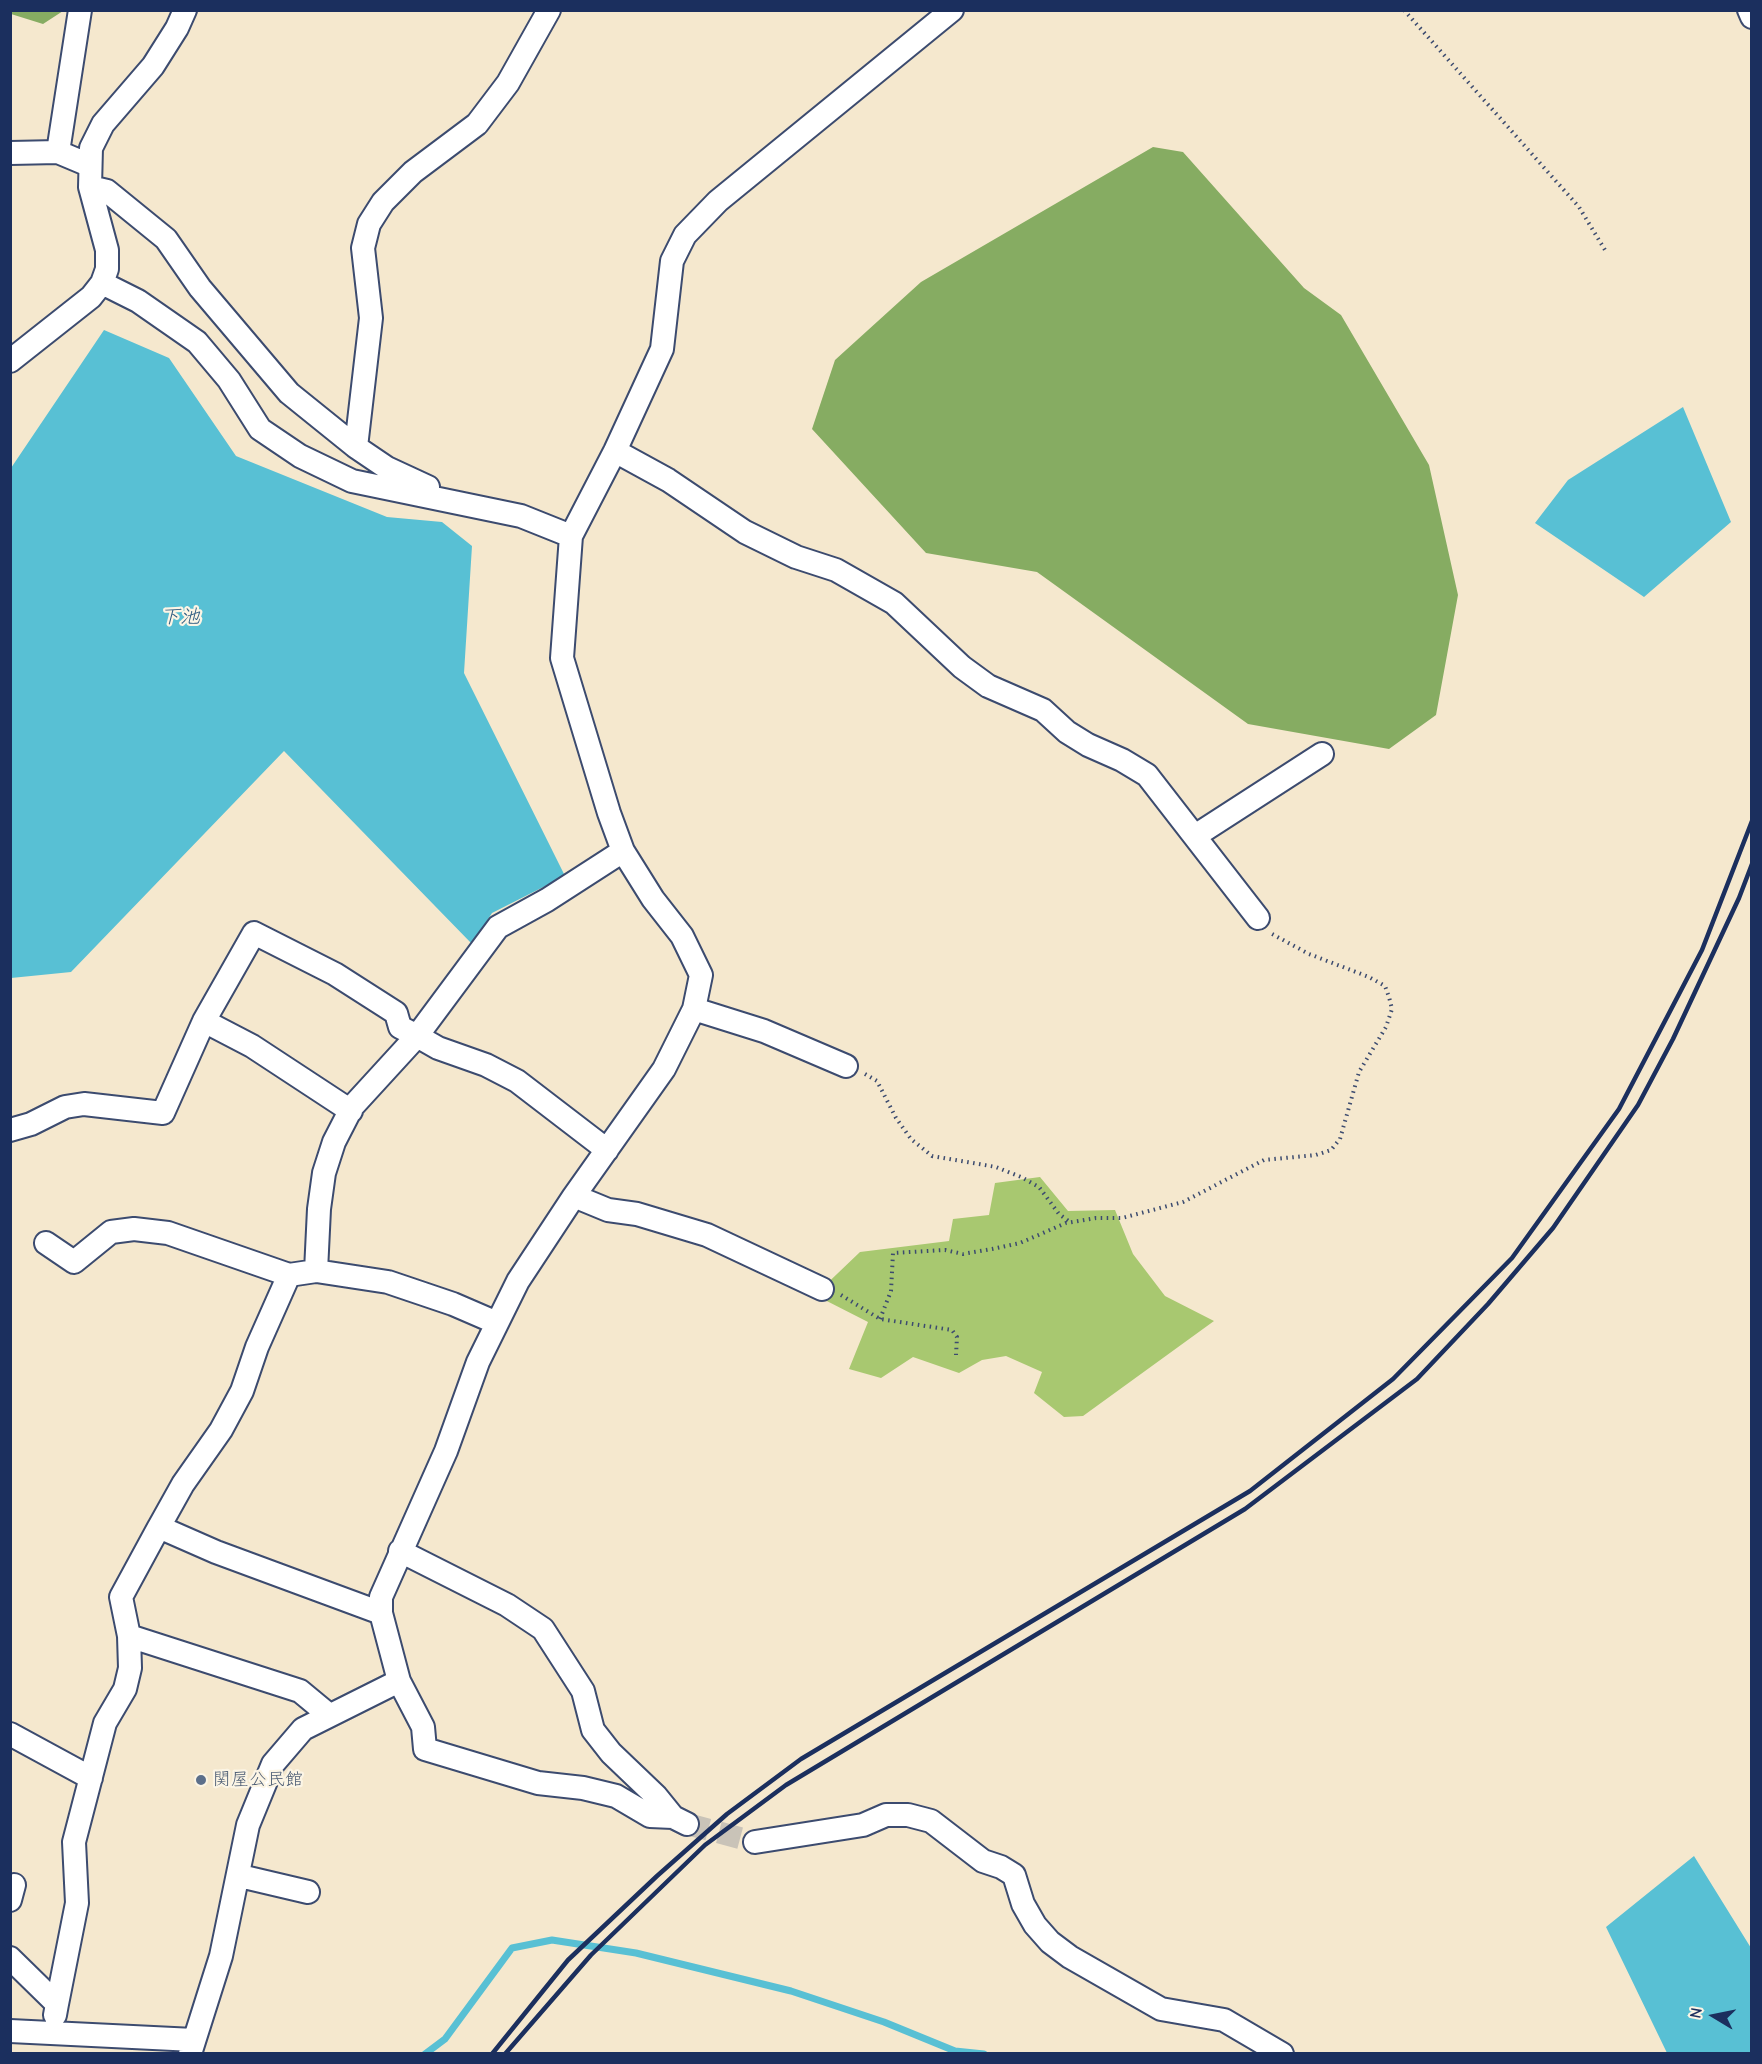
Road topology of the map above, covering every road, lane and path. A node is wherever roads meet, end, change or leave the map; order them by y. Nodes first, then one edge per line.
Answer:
1 (80, 10) edge
2 (185, 10) edge
3 (549, 10) edge
4 (952, 10) edge
5 (1404, 10) edge
6 (1749, 10) edge
7 (1752, 17) edge
8 (58, 152) junction
9 (10, 153) edge
10 (89, 176) junction
11 (1605, 250) dead end
12 (102, 283) junction
13 (10, 361) edge
14 (356, 447) junction
15 (615, 451) junction
16 (454, 502) junction
17 (571, 536) junction
18 (1322, 754) dead end
19 (1196, 836) junction
20 (623, 851) junction
21 (1258, 918) joint
22 (694, 1009) junction
23 (204, 1021) junction
24 (417, 1036) junction
25 (846, 1066) joint
26 (351, 1111) junction
27 (10, 1130) edge
28 (607, 1150) junction
29 (574, 1196) junction
30 (1071, 1222) junction
31 (46, 1243) dead end
32 (316, 1271) junction
33 (289, 1275) junction
34 (822, 1289) joint
35 (880, 1319) junction
36 (497, 1323) junction
37 (956, 1355) dead end
38 (159, 1527) junction
39 (400, 1551) junction
40 (381, 1613) junction
41 (129, 1636) junction
42 (399, 1681) junction
43 (329, 1715) junction
44 (10, 1734) edge
45 (91, 1778) junction
46 (754, 1842) tunnel mouth
47 (240, 1876) junction
48 (308, 1892) dead end
49 (10, 1958) edge
50 (57, 2004) junction
51 (10, 2031) edge
52 (53, 2033) junction
53 (192, 2047) edge
54 (1282, 2054) edge

1 - 8 street
2 - 10 street
3 - 14 street
4 - 15 street
5 - 11 path
6 - 7 street
8 - 9 street
8 - 10 street
10 - 12 street
10 - 14 street
12 - 13 street
12 - 16 street
14 - 16 street
15 - 17 street
15 - 19 street
16 - 17 street
17 - 20 street
18 - 19 street
19 - 21 street
20 - 22 street
20 - 24 street
21 - 30 path
22 - 25 street
22 - 28 street
23 - 24 street
23 - 26 street
23 - 27 street
24 - 26 street
24 - 28 street
25 - 30 path
26 - 32 street
28 - 29 street
29 - 34 street
29 - 36 street
30 - 35 path
31 - 33 street
32 - 33 street
32 - 36 street
33 - 38 street
34 - 35 path
35 - 37 path
36 - 39 street
38 - 40 street
38 - 41 street
39 - 40 street
39 - 42 street
40 - 42 street
41 - 43 street
41 - 45 street
42 - 43 street
43 - 47 street
44 - 45 street
45 - 50 street
46 - 54 street
47 - 48 street
47 - 53 street
49 - 50 street
50 - 52 street
51 - 52 street
52 - 53 street

